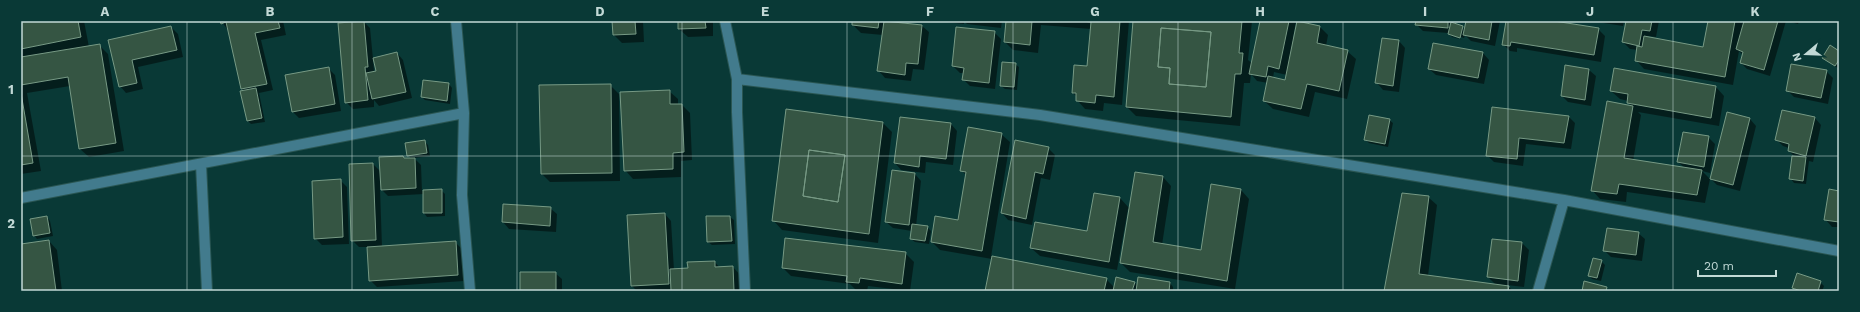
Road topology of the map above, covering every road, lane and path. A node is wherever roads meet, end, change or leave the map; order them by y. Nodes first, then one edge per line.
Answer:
1 (456, 21) edge
2 (725, 21) edge
3 (737, 79) junction
4 (464, 113) junction
5 (202, 164) junction
6 (21, 198) edge
7 (1564, 200) junction
8 (1839, 250) edge
9 (207, 291) edge
10 (470, 291) edge
11 (745, 291) edge
12 (1538, 291) edge

1 - 4 street
2 - 3 street
3 - 7 street
3 - 11 street
4 - 5 street
4 - 10 street
5 - 6 street
5 - 9 street
7 - 8 street
7 - 12 street

